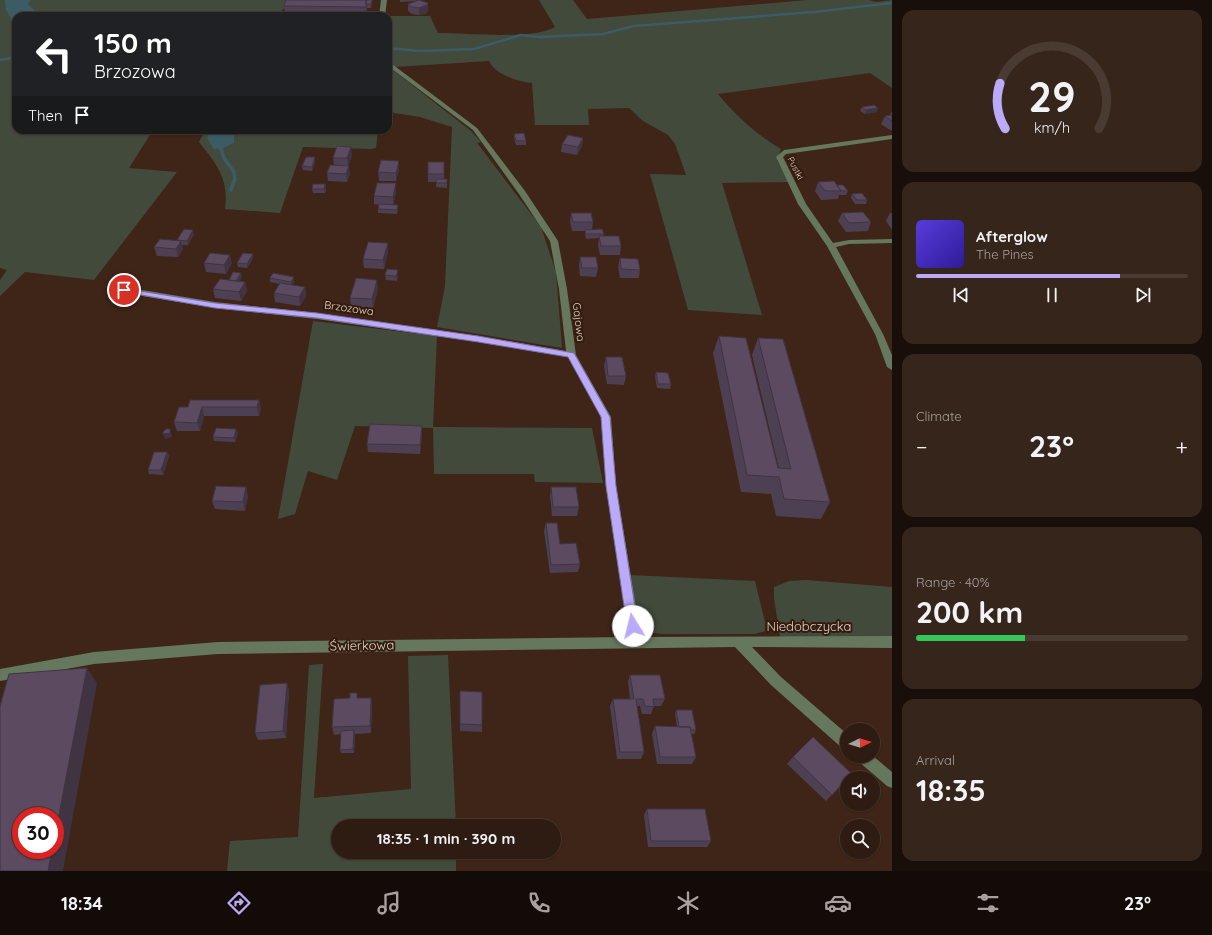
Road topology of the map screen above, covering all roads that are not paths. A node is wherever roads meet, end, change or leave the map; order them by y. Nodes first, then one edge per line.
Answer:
1 (384, 0) edge
2 (382, 12) edge
3 (392, 66) edge
4 (892, 137) edge
5 (892, 241) edge
6 (831, 246) junction
7 (124, 290) dead end
8 (571, 355) junction
9 (892, 367) edge
10 (731, 641) junction
11 (636, 642) junction
12 (892, 642) edge
13 (0, 675) edge
14 (840, 737) edge
15 (871, 763) edge
16 (892, 781) edge

1 - 2 street
3 - 8 street, Gajowa
4 - 6 street, Pustki
5 - 6 street
6 - 9 street, Pustki
7 - 8 street, Brzozowa
8 - 11 street, Gajowa
10 - 11 street, Świerkowa
10 - 12 street, Niedobczycka
10 - 14 street
11 - 13 street, Świerkowa
15 - 16 street

